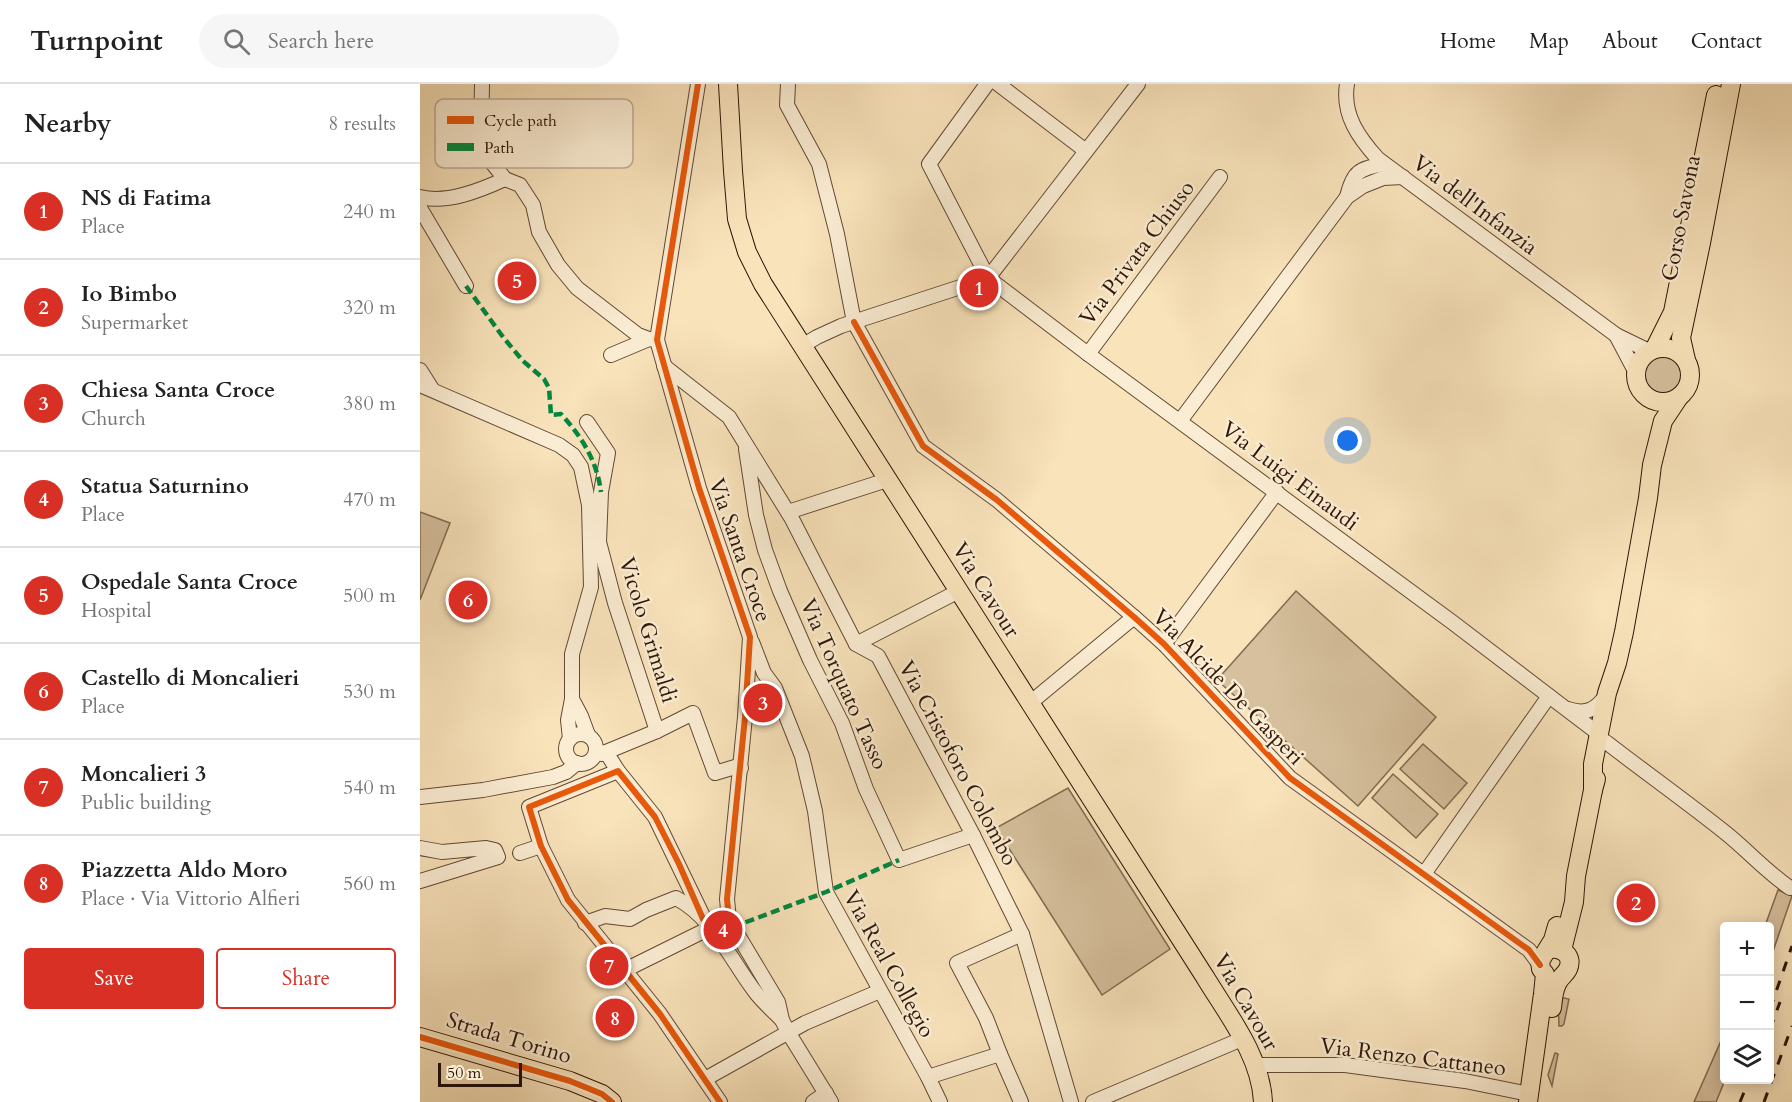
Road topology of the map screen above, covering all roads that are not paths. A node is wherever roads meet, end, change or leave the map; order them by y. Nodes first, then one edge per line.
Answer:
1 (482, 84) edge
2 (698, 84) edge
3 (728, 84) edge
4 (788, 84) edge
5 (987, 84) edge
6 (998, 84) edge
7 (1138, 84) edge
8 (1347, 84) edge
9 (1718, 84) edge
10 (1731, 84) edge
11 (482, 99) edge
12 (1086, 151) junction
13 (1384, 164) junction
14 (496, 168) edge
15 (1220, 177) dead end
16 (1403, 177) junction
17 (505, 179) junction
18 (1347, 196) junction
19 (420, 197) edge
20 (420, 208) edge
21 (988, 278) junction
22 (466, 286) dead end
23 (854, 322) junction
24 (1616, 335) junction
25 (648, 338) junction
26 (802, 346) junction
27 (1652, 350) junction
28 (1088, 354) junction
29 (611, 355) dead end
30 (1686, 360) junction
31 (664, 366) junction
32 (420, 370) edge
33 (1635, 371) junction
34 (426, 387) edge
35 (1643, 394) junction
36 (1679, 397) junction
37 (1180, 421) junction
38 (587, 422) dead end
39 (746, 445) junction
40 (1652, 465) junction
41 (887, 480) junction
42 (1277, 492) junction
43 (788, 512) junction
44 (594, 542) junction
45 (959, 591) junction
46 (1134, 617) junction
47 (750, 638) junction
48 (855, 644) junction
49 (1164, 644) junction
50 (1617, 663) junction
51 (1607, 693) junction
52 (1549, 696) junction
53 (572, 699) junction
54 (1030, 703) junction
55 (1566, 709) junction
56 (657, 731) junction
57 (588, 735) junction
58 (1602, 738) junction
59 (570, 739) junction
60 (567, 753) junction
61 (601, 753) junction
62 (577, 764) junction
63 (741, 768) junction
64 (618, 771) junction
65 (539, 778) junction
66 (420, 797) edge
67 (974, 835) junction
68 (541, 846) junction
69 (420, 848) edge
70 (509, 855) junction
71 (1424, 874) junction
72 (420, 881) edge
73 (1790, 888) dead end
74 (729, 920) junction
75 (585, 922) junction
76 (707, 923) junction
77 (1022, 934) junction
78 (1547, 959) junction
79 (627, 972) junction
80 (879, 991) junction
81 (785, 1026) junction
82 (420, 1037) edge
83 (1242, 1039) junction
84 (1000, 1054) junction
85 (1255, 1065) junction
86 (928, 1077) junction
87 (705, 1079) junction
88 (584, 1087) junction
89 (829, 1098) edge
90 (1532, 1099) edge
91 (597, 1102) edge
92 (612, 1102) edge
93 (720, 1102) edge
94 (813, 1102) edge
95 (940, 1102) edge
96 (1021, 1102) edge
97 (1071, 1102) edge
98 (1093, 1102) edge
99 (1263, 1102) edge

1 - 11 street
2 - 25 street
3 - 26 main road, Via Cavour
4 - 23 street, Via Alcide De Gasperi
5 - 21 street
6 - 12 street
7 - 12 street
8 - 13 street, Via dell'Infanzia
9 - 27 main road, Corso Savona
10 - 30 main road, Corso Savona
12 - 21 street
13 - 16 street, Via dell'Infanzia
13 - 18 street
14 - 17 street
15 - 28 street, Via Privata Chiuso
16 - 18 street
16 - 24 street, Via dell'Infanzia
17 - 19 street
17 - 25 street
18 - 37 street
20 - 22 street
21 - 23 street
21 - 28 street, Via Luigi Einaudi
23 - 26 street
23 - 46 street, Via Alcide De Gasperi
24 - 27 street, Via dell'Infanzia
24 - 33 street, Via dell'Infanzia
25 - 29 street
25 - 31 street, Via Santa Croce
26 - 41 main road, Via Cavour
27 - 30 main road
27 - 33 main road
28 - 37 street, Via Luigi Einaudi
30 - 36 main road
31 - 39 street
31 - 47 street, Via Santa Croce
32 - 34 street
33 - 35 main road
34 - 44 street
35 - 36 main road
35 - 40 main road
36 - 40 main road
37 - 42 street, Via Luigi Einaudi
38 - 44 street
39 - 43 street
39 - 67 street, Via Torquato Tasso
40 - 50 main road
41 - 43 street
41 - 45 main road, Via Cavour
42 - 49 street
42 - 52 street, Via Luigi Einaudi
43 - 48 street
44 - 53 street
44 - 56 street, Vicolo Grimaldi
45 - 48 street
45 - 54 main road, Via Cavour
46 - 49 street, Via Alcide De Gasperi
46 - 54 street
47 - 63 street, Via Santa Croce
47 - 80 street, Via Real Collegio
48 - 67 street, Via Cristoforo Colombo
49 - 71 street, Via Alcide De Gasperi
50 - 51 main road
50 - 58 main road
51 - 55 street
51 - 58 main road
52 - 55 street, Via Luigi Einaudi
52 - 71 street
53 - 57 street
53 - 59 street
54 - 83 main road, Via Cavour
55 - 58 street, Via Luigi Einaudi
56 - 61 street
56 - 63 street
57 - 59 street
57 - 61 street
58 - 73 street, Via Luigi Einaudi
58 - 78 main road
59 - 60 street
60 - 62 street
60 - 65 street
61 - 62 street
61 - 64 street
62 - 65 street
63 - 74 street, Via Santa Croce
64 - 68 street
64 - 76 street
65 - 66 street
67 - 77 street, Via Cristoforo Colombo
68 - 70 street
68 - 75 street
69 - 70 street
70 - 72 street
71 - 78 street, Via Alcide De Gasperi
74 - 76 street
74 - 81 street
75 - 76 street
75 - 79 street
76 - 79 street
76 - 81 street
77 - 84 street
77 - 97 street, Via Cristoforo Colombo
78 - 90 main road
79 - 87 street
80 - 81 street
80 - 86 street, Via Real Collegio
81 - 87 street
81 - 89 street
82 - 88 main road, Strada Torino
83 - 85 main road, Via Cavour
83 - 98 street
84 - 86 street
84 - 96 street
85 - 90 street, Via Renzo Cattaneo
85 - 99 main road, Via Cavour
86 - 95 street, Via Real Collegio
87 - 93 street
88 - 91 main road, Strada Torino
88 - 92 main road, Strada Torino
89 - 94 street

